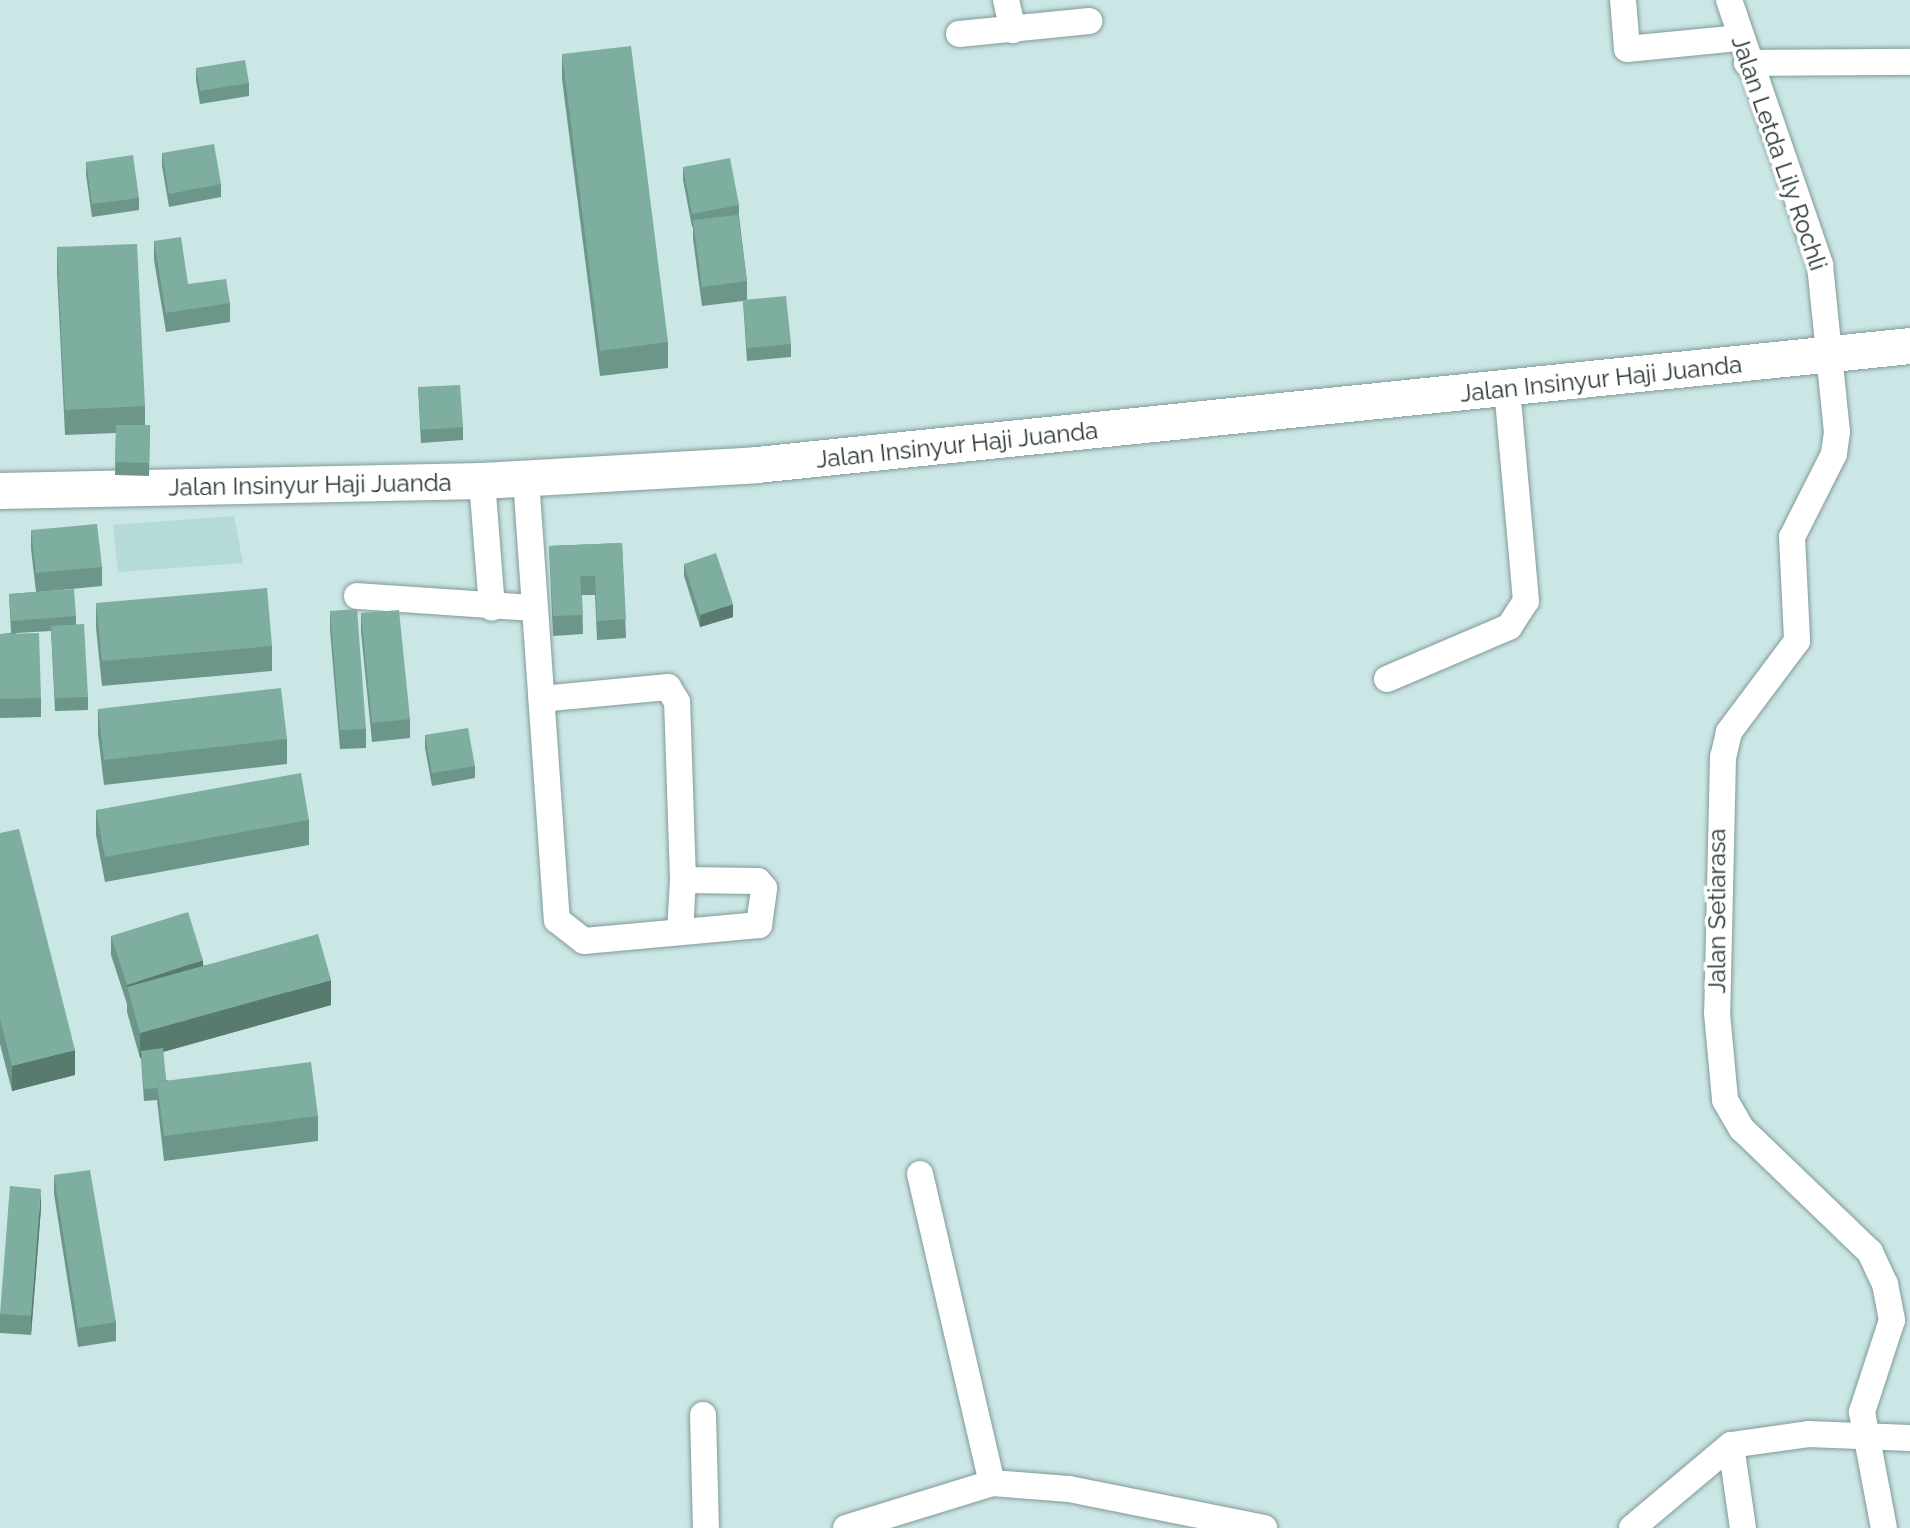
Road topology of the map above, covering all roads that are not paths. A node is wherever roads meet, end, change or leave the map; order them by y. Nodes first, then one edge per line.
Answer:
1 (1006, 0) edge
2 (1623, 0) edge
3 (1729, 0) edge
4 (1089, 21) dead end
5 (1013, 30) junction
6 (959, 34) dead end
7 (1743, 50) junction
8 (1910, 62) edge
9 (1910, 346) edge
10 (1830, 355) junction
11 (1507, 388) junction
12 (526, 479) junction
13 (482, 481) junction
14 (0, 491) edge
15 (357, 596) dead end
16 (492, 608) junction
17 (535, 608) junction
18 (1387, 679) dead end
19 (542, 699) junction
20 (683, 880) junction
21 (680, 932) junction
22 (920, 1174) dead end
23 (703, 1415) dead end
24 (1863, 1433) junction
25 (1910, 1438) edge
26 (1731, 1445) junction
27 (992, 1483) junction
28 (858, 1526) edge
29 (706, 1528) edge
30 (1264, 1528) edge
31 (1632, 1528) edge
32 (1743, 1528) edge
33 (1884, 1528) edge

1 - 5 street
2 - 7 street
3 - 7 street, Jalan Letda Lily Rochli
4 - 5 street
5 - 6 street
7 - 8 street
7 - 10 street, Jalan Letda Lily Rochli
9 - 10 main road, Jalan Insinyur Haji Juanda
10 - 11 main road, Jalan Insinyur Haji Juanda
10 - 24 street, Jalan Setiarasa
11 - 12 main road, Jalan Insinyur Haji Juanda
11 - 18 street
12 - 13 main road, Jalan Insinyur Haji Juanda
12 - 17 street
13 - 14 main road, Jalan Insinyur Haji Juanda
13 - 16 street
15 - 16 street
16 - 17 street
17 - 19 street
19 - 20 street
19 - 21 street
20 - 21 street
20 - 21 street
22 - 27 street
23 - 29 street
24 - 25 street
24 - 26 street
24 - 33 street, Jalan Setiarasa
26 - 31 street
26 - 32 street
27 - 28 street
27 - 30 street

